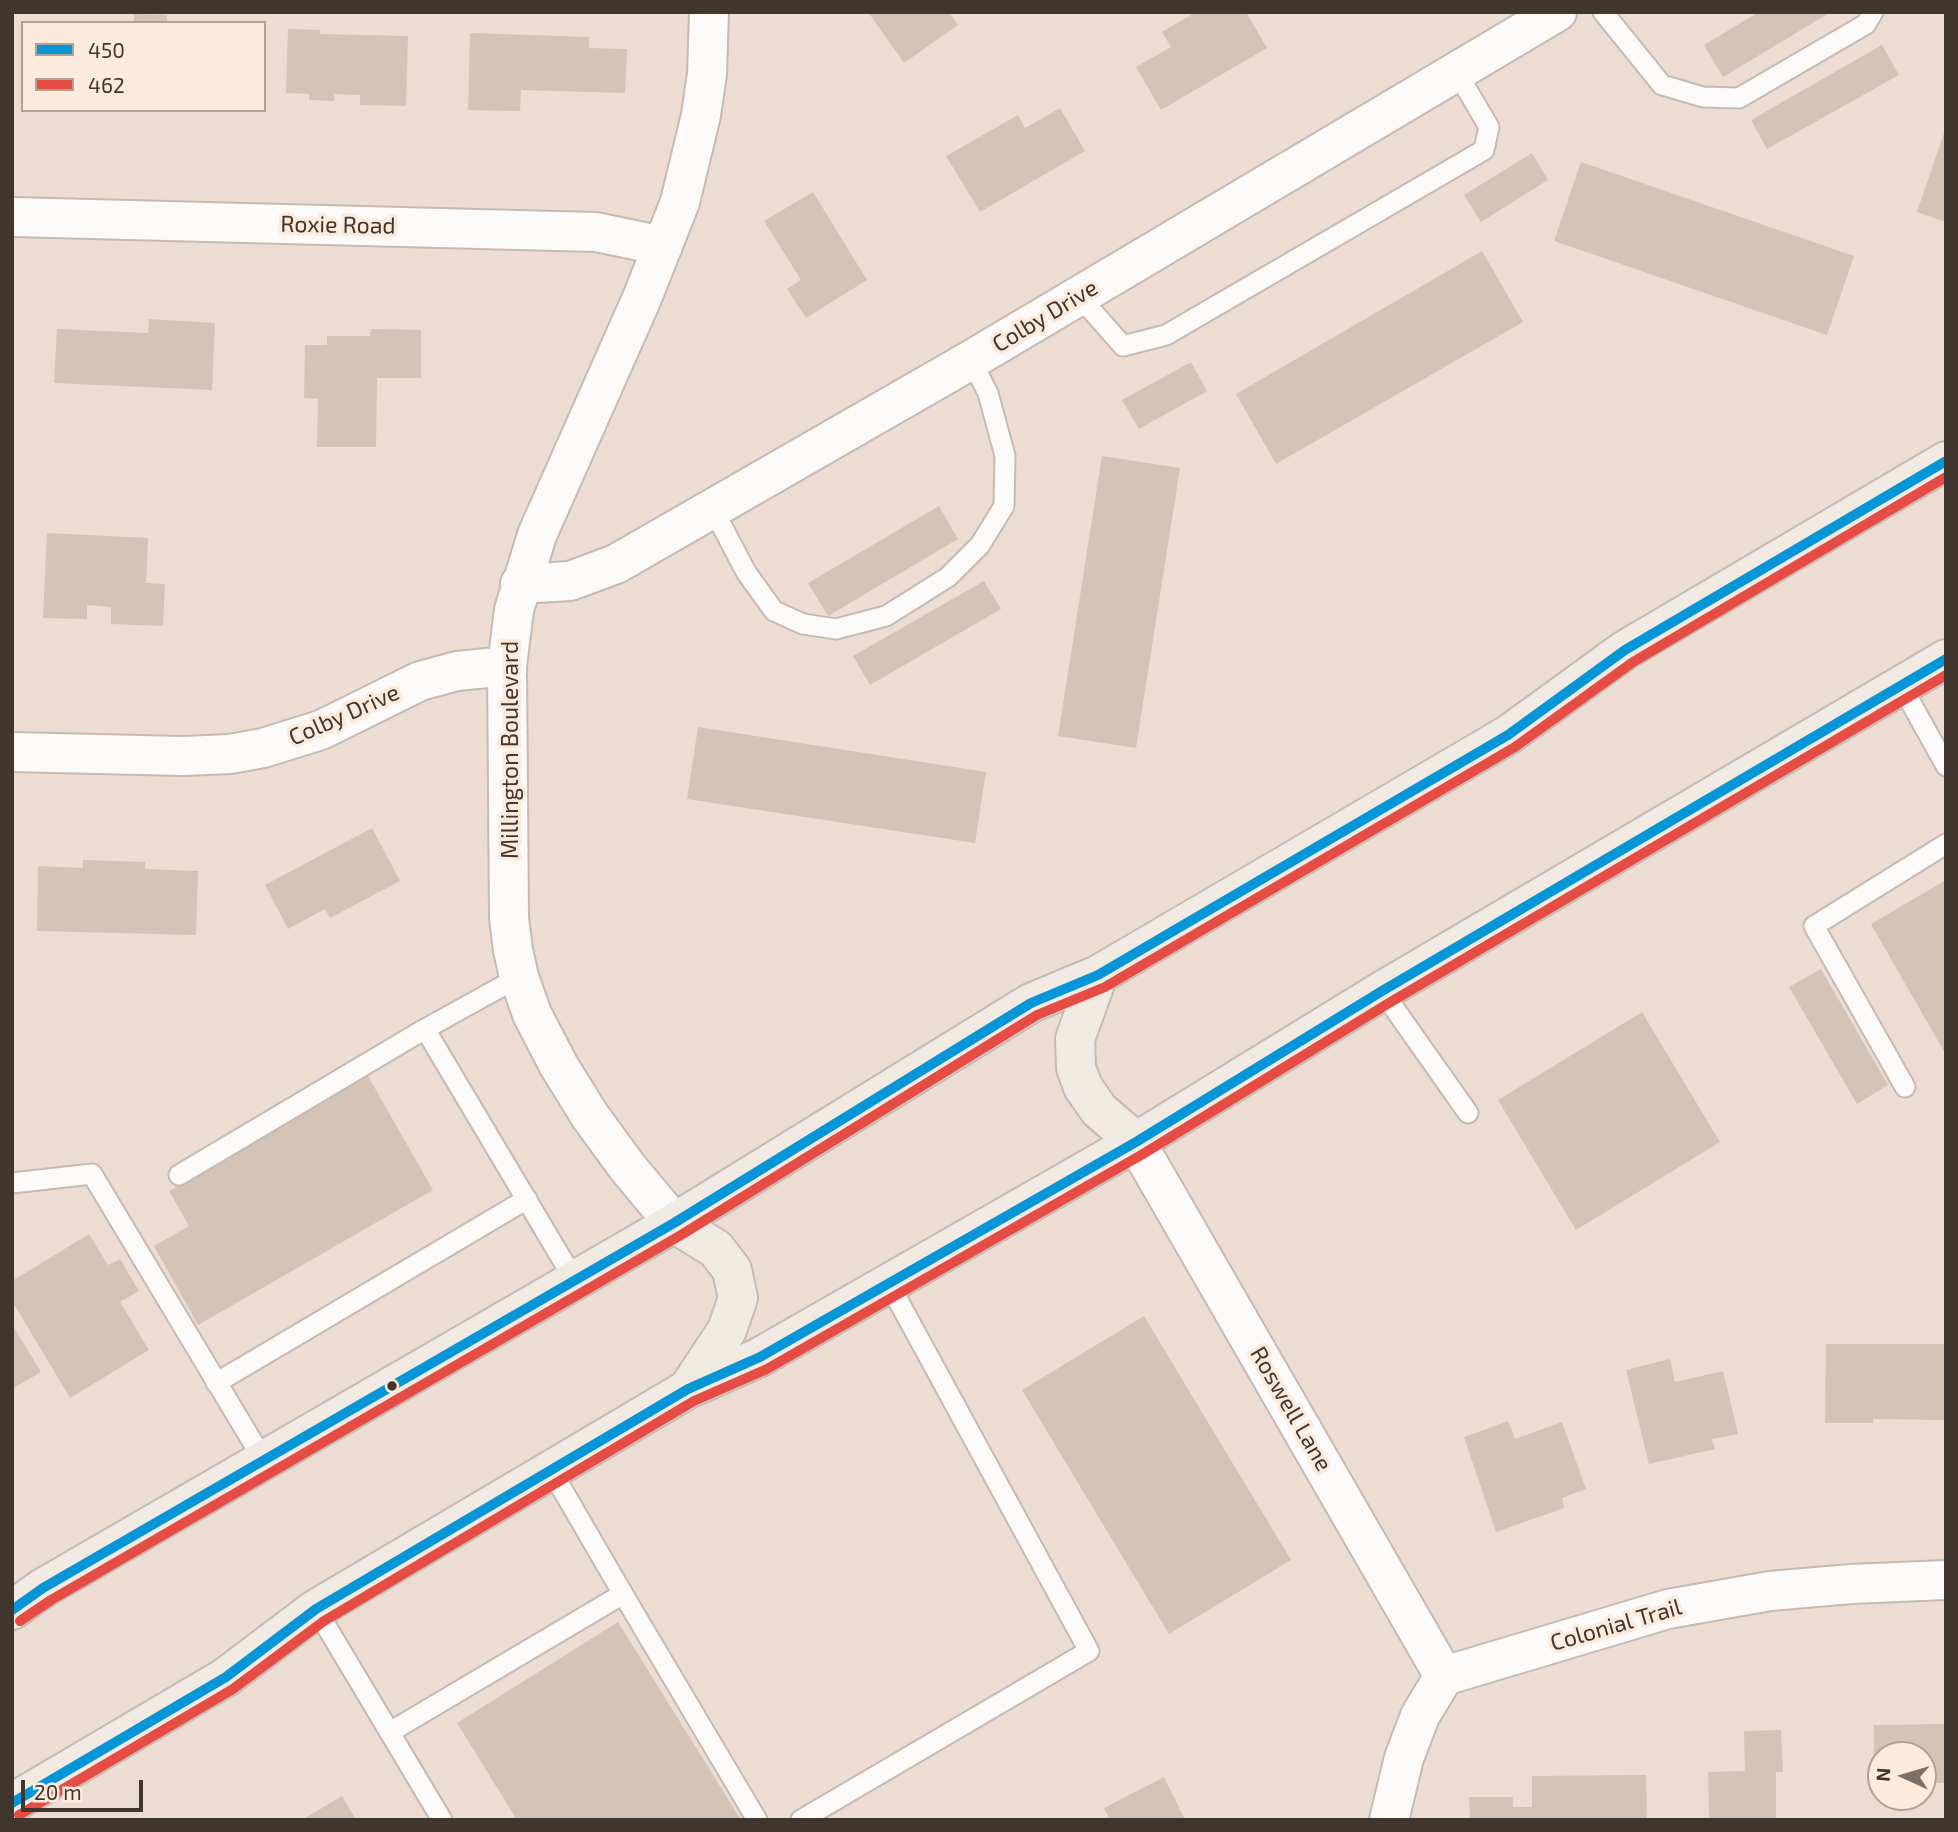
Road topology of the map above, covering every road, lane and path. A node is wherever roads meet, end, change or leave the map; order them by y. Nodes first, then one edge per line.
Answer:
1 (709, 12) edge
2 (1557, 12) edge
3 (1604, 12) edge
4 (1873, 12) edge
5 (1456, 71) junction
6 (12, 217) edge
7 (663, 246) junction
8 (1079, 296) junction
9 (971, 360) junction
10 (1946, 461) edge
11 (713, 509) junction
12 (520, 584) junction
13 (1946, 659) edge
14 (507, 666) junction
15 (1901, 685) junction
16 (12, 752) edge
17 (1946, 766) edge
18 (1946, 844) edge
19 (1098, 975) junction
20 (519, 976) junction
21 (1382, 991) junction
22 (425, 1029) junction
23 (1905, 1087) dead end
24 (1468, 1113) dead end
25 (1136, 1142) junction
26 (179, 1175) dead end
27 (12, 1183) edge
28 (527, 1199) junction
29 (674, 1223) junction
30 (575, 1281) junction
31 (888, 1282) junction
32 (216, 1383) junction
33 (688, 1388) junction
34 (264, 1461) junction
35 (551, 1470) junction
36 (1946, 1580) edge
37 (623, 1594) junction
38 (316, 1609) junction
39 (12, 1610) edge
40 (1444, 1676) junction
41 (390, 1732) junction
42 (12, 1803) edge
43 (12, 1812) edge
44 (17, 1820) edge
45 (442, 1820) edge
46 (757, 1820) edge
47 (801, 1820) edge
48 (1389, 1820) edge

1 - 7 street, Millington Boulevard
2 - 5 street, Colby Drive
3 - 4 lane
5 - 8 street, Colby Drive
5 - 8 lane
6 - 7 street, Roxie Road
7 - 12 street, Millington Boulevard
8 - 9 street, Colby Drive
9 - 11 street, Colby Drive
9 - 11 lane
10 - 19 main road
11 - 12 street, Colby Drive
12 - 14 street, Millington Boulevard
13 - 15 main road
14 - 16 street, Colby Drive
14 - 20 street, Millington Boulevard
15 - 17 lane
15 - 21 main road
18 - 23 lane
19 - 25 main road
19 - 29 main road
20 - 22 lane
20 - 29 street, Millington Boulevard
21 - 24 lane
21 - 25 main road
22 - 26 lane
22 - 28 lane
25 - 31 main road
25 - 40 street, Roswell Lane
27 - 32 lane
28 - 30 lane
28 - 32 lane
29 - 30 main road
29 - 33 main road
30 - 34 main road
31 - 33 main road
31 - 47 lane
32 - 34 lane
33 - 35 main road
34 - 39 main road
35 - 37 lane
35 - 38 main road
36 - 40 street, Colonial Trail
37 - 41 lane
37 - 46 lane
38 - 41 lane
38 - 42 main road
40 - 48 street
41 - 45 lane
43 - 44 lane

